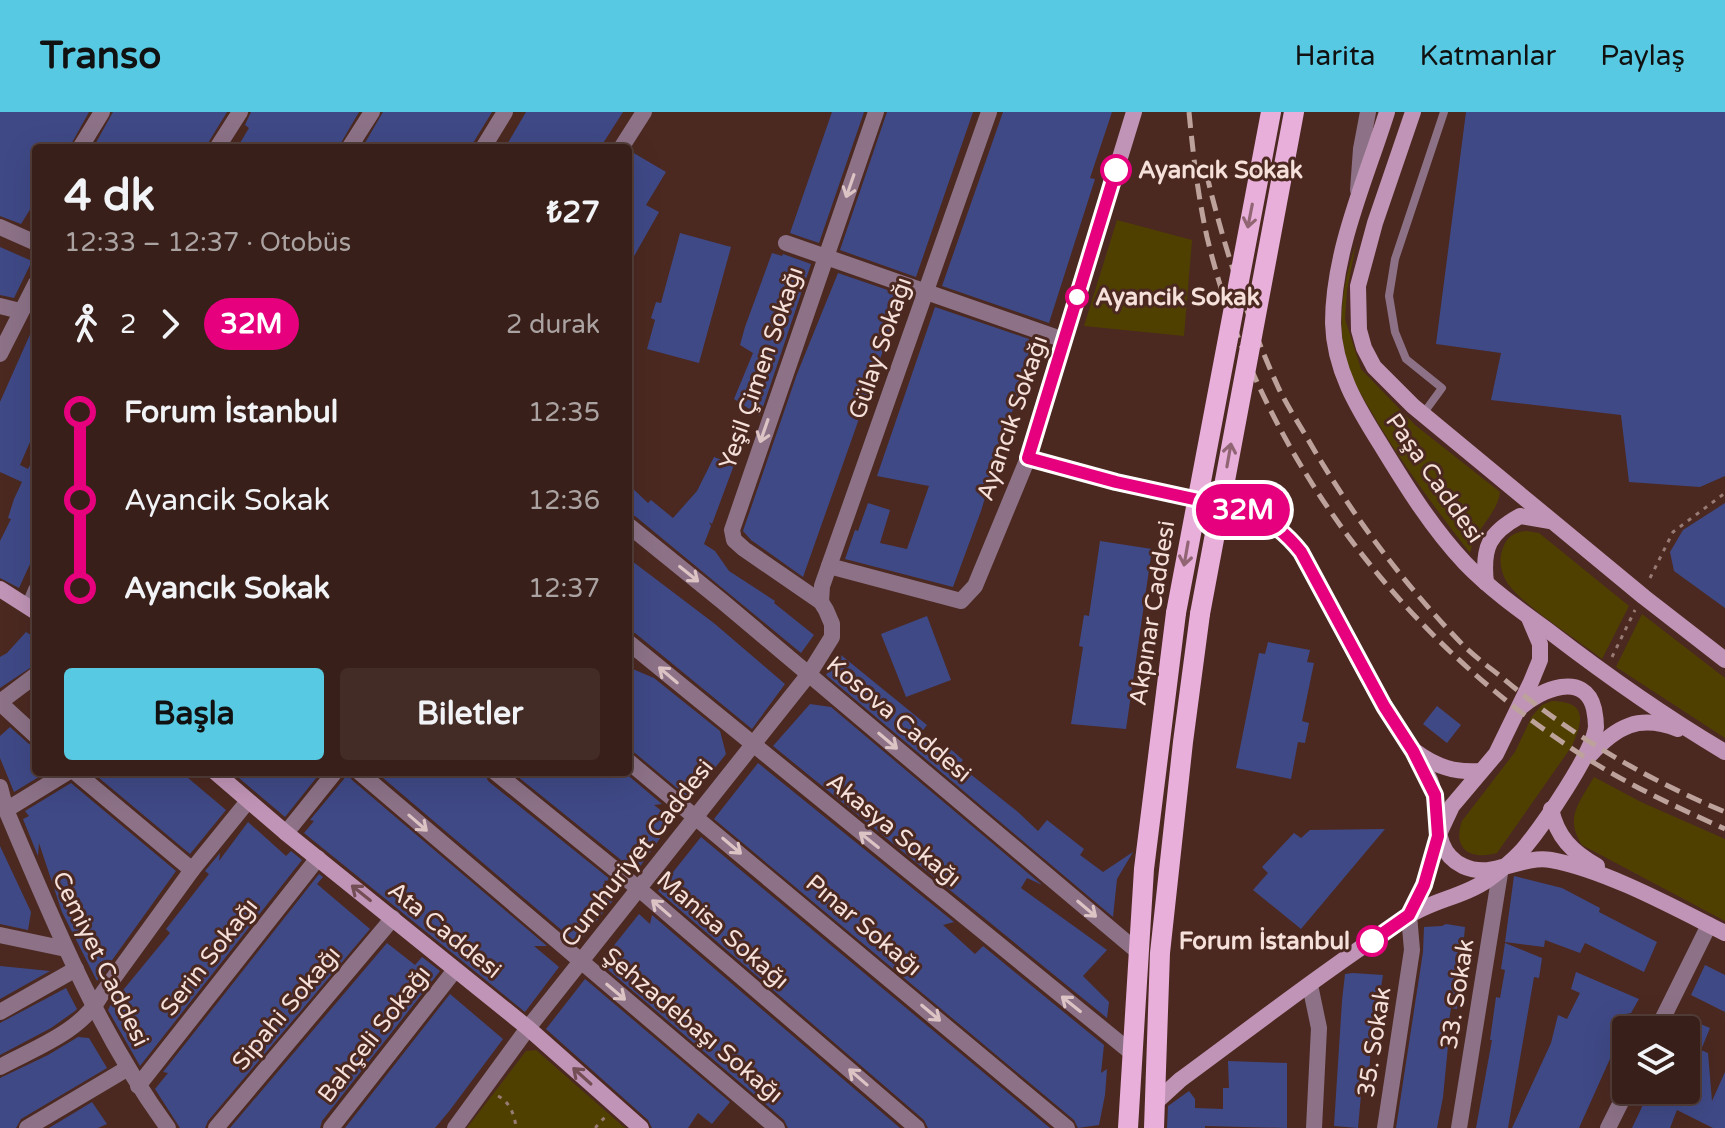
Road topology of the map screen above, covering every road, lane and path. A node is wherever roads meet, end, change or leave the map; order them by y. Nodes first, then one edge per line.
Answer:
1 (102, 112) edge
2 (240, 112) edge
3 (372, 112) edge
4 (505, 112) edge
5 (644, 112) edge
6 (876, 112) edge
7 (989, 112) edge
8 (1134, 112) edge
9 (1271, 112) edge
10 (1294, 112) edge
11 (1368, 112) edge
12 (1387, 112) edge
13 (1413, 112) edge
14 (1444, 112) edge
15 (82, 144) edge
16 (220, 144) edge
17 (352, 144) edge
18 (485, 144) edge
19 (624, 144) edge
20 (1357, 207) junction
21 (0, 227) edge
22 (31, 241) edge
23 (786, 243) dead end
24 (825, 257) junction
25 (32, 290) edge
26 (925, 292) junction
27 (0, 306) edge
28 (20, 311) junction
29 (1064, 340) junction
30 (0, 354) edge
31 (1423, 414) junction
32 (1028, 458) junction
33 (1725, 493) edge
34 (1552, 521) junction
35 (632, 528) edge
36 (829, 566) junction
37 (1486, 583) junction
38 (0, 589) edge
39 (1644, 597) junction
40 (821, 602) junction
41 (32, 610) edge
42 (1528, 616) junction
43 (632, 645) edge
44 (1725, 660) edge
45 (1603, 671) junction
46 (809, 674) junction
47 (32, 678) edge
48 (0, 702) edge
49 (1521, 707) junction
50 (32, 732) edge
51 (1701, 738) junction
52 (752, 745) junction
53 (1413, 751) junction
54 (1725, 752) edge
55 (632, 764) edge
56 (1578, 768) junction
57 (1481, 771) junction
58 (61, 776) edge
59 (80, 776) edge
60 (220, 776) edge
61 (332, 776) edge
62 (364, 776) edge
63 (500, 776) edge
64 (0, 787) edge
65 (248, 801) junction
66 (1551, 809) junction
67 (3, 810) edge
68 (697, 816) junction
69 (286, 833) junction
70 (1438, 836) junction
71 (318, 858) junction
72 (1501, 867) junction
73 (192, 870) junction
74 (639, 889) junction
75 (1639, 892) junction
76 (1409, 915) junction
77 (393, 918) junction
78 (1709, 925) junction
79 (1725, 933) edge
80 (0, 935) edge
81 (66, 949) junction
82 (1137, 951) junction
83 (581, 962) junction
84 (76, 969) junction
85 (455, 970) junction
86 (1310, 985) junction
87 (94, 1009) junction
88 (0, 1012) edge
89 (1664, 1016) edge
90 (528, 1028) junction
91 (1132, 1053) junction
92 (0, 1067) edge
93 (128, 1068) junction
94 (138, 1086) junction
95 (484, 1089) junction
96 (1156, 1102) junction
97 (1620, 1104) edge
98 (159, 1125) edge
99 (27, 1128) edge
100 (216, 1128) edge
101 (331, 1128) edge
102 (455, 1128) edge
103 (516, 1128) edge
104 (641, 1128) edge
105 (777, 1128) edge
106 (917, 1128) edge
107 (1067, 1128) edge
108 (1128, 1128) edge
109 (1154, 1128) edge
110 (1314, 1128) edge
111 (1385, 1128) edge
112 (1459, 1128) edge
113 (1608, 1128) edge

1 - 15 street
2 - 16 street
3 - 17 street
4 - 18 street
5 - 19 street
6 -> 24 street, Yeşil Çimen Sokağı
7 - 26 street, Gülay Sokağı
8 - 29 main road, Ayancık Sokağı
9 -> 82 main road, Akpınar Caddesi, bridge
96 -> 10 main road, Akpınar Caddesi, bridge
11 - 20 street
12 - 20 main road, Paşa Caddesi
13 - 31 main road, Paşa Caddesi
14 - 31 lane
20 - 37 main road, Paşa Caddesi
21 - 22 street
23 - 24 street
24 - 26 street
24 -> 40 street, Yeşil Çimen Sokağı
25 - 28 street
26 - 29 street
26 - 36 street, Gülay Sokağı
27 - 28 street
28 - 30 street
29 - 32 main road, Ayancık Sokağı
31 - 34 main road, Paşa Caddesi
32 - 36 street, Ayancık Sokağı
32 - 53 main road
33 - 39 path
34 - 37 main road
34 - 39 main road, Paşa Caddesi
35 -> 46 street, Kosova Caddesi
36 - 40 street, Gülay Sokağı
37 - 42 main road, Paşa Caddesi
38 - 41 main road
39 - 44 main road, Paşa Caddesi
39 - 45 path
40 - 46 street, Cumhuriyet Caddesi
42 - 45 main road, Paşa Caddesi
42 - 49 main road
52 -> 43 street, Akasya Sokağı
45 - 51 main road, Paşa Caddesi
46 - 52 street, Cumhuriyet Caddesi
46 -> 82 street, Kosova Caddesi
47 - 48 street
48 - 50 street
49 - 56 main road
49 - 57 main road
51 - 54 main road, Paşa Caddesi
51 - 56 main road
52 - 68 street, Cumhuriyet Caddesi
91 -> 52 street, Akasya Sokağı
53 - 57 main road
53 - 70 main road
55 - 68 street, Pınar Sokağı
56 - 66 main road
57 - 70 main road
58 - 67 street
59 - 73 street
60 - 65 main road, Ata Caddesi
61 - 69 street
62 -> 83 street, Şehzadebaşı Sokağı
63 - 74 street, Manisa Sokağı
64 - 67 street, Cemiyet Caddesi
65 - 69 main road, Ata Caddesi
65 - 73 street
66 - 72 main road
66 - 75 main road
67 - 81 street, Cemiyet Caddesi
68 - 74 street, Cumhuriyet Caddesi
68 -> 107 street, Pınar Sokağı
69 - 71 main road, Ata Caddesi
70 - 72 main road
70 - 76 main road
77 -> 71 main road, Ata Caddesi
71 - 94 street, Serin Sokağı
72 - 75 main road
72 - 76 main road
72 - 112 street, 33. Sokak
73 - 87 street
74 - 83 street, Cumhuriyet Caddesi
106 -> 74 street, Manisa Sokağı
75 - 78 main road
76 - 86 main road
76 - 111 street, 35. Sokak
77 - 85 main road, Ata Caddesi
77 - 100 street, Sipahi Sokağı
78 - 79 main road
78 - 89 street
80 - 81 street
81 - 84 street, Cemiyet Caddesi
82 - 91 main road, Akpınar Caddesi
83 - 90 street, Cumhuriyet Caddesi
83 -> 105 street, Şehzadebaşı Sokağı
84 - 87 street, Cemiyet Caddesi
84 - 88 street
85 - 90 main road, Ata Caddesi
85 - 101 street, Bahçeli Sokağı
86 - 96 main road
86 - 110 street
87 - 92 street
87 - 93 street, Cemiyet Caddesi
90 - 95 street, Cumhuriyet Caddesi
104 -> 90 main road, Ata Caddesi
91 - 108 main road, Akpınar Caddesi
93 - 94 street, Cemiyet Caddesi
93 - 99 street
94 - 98 street, Cemiyet Caddesi
95 - 102 street, Cumhuriyet Caddesi
95 - 103 path
96 - 108 main road
96 - 109 main road, Akpınar Caddesi
97 - 113 street

